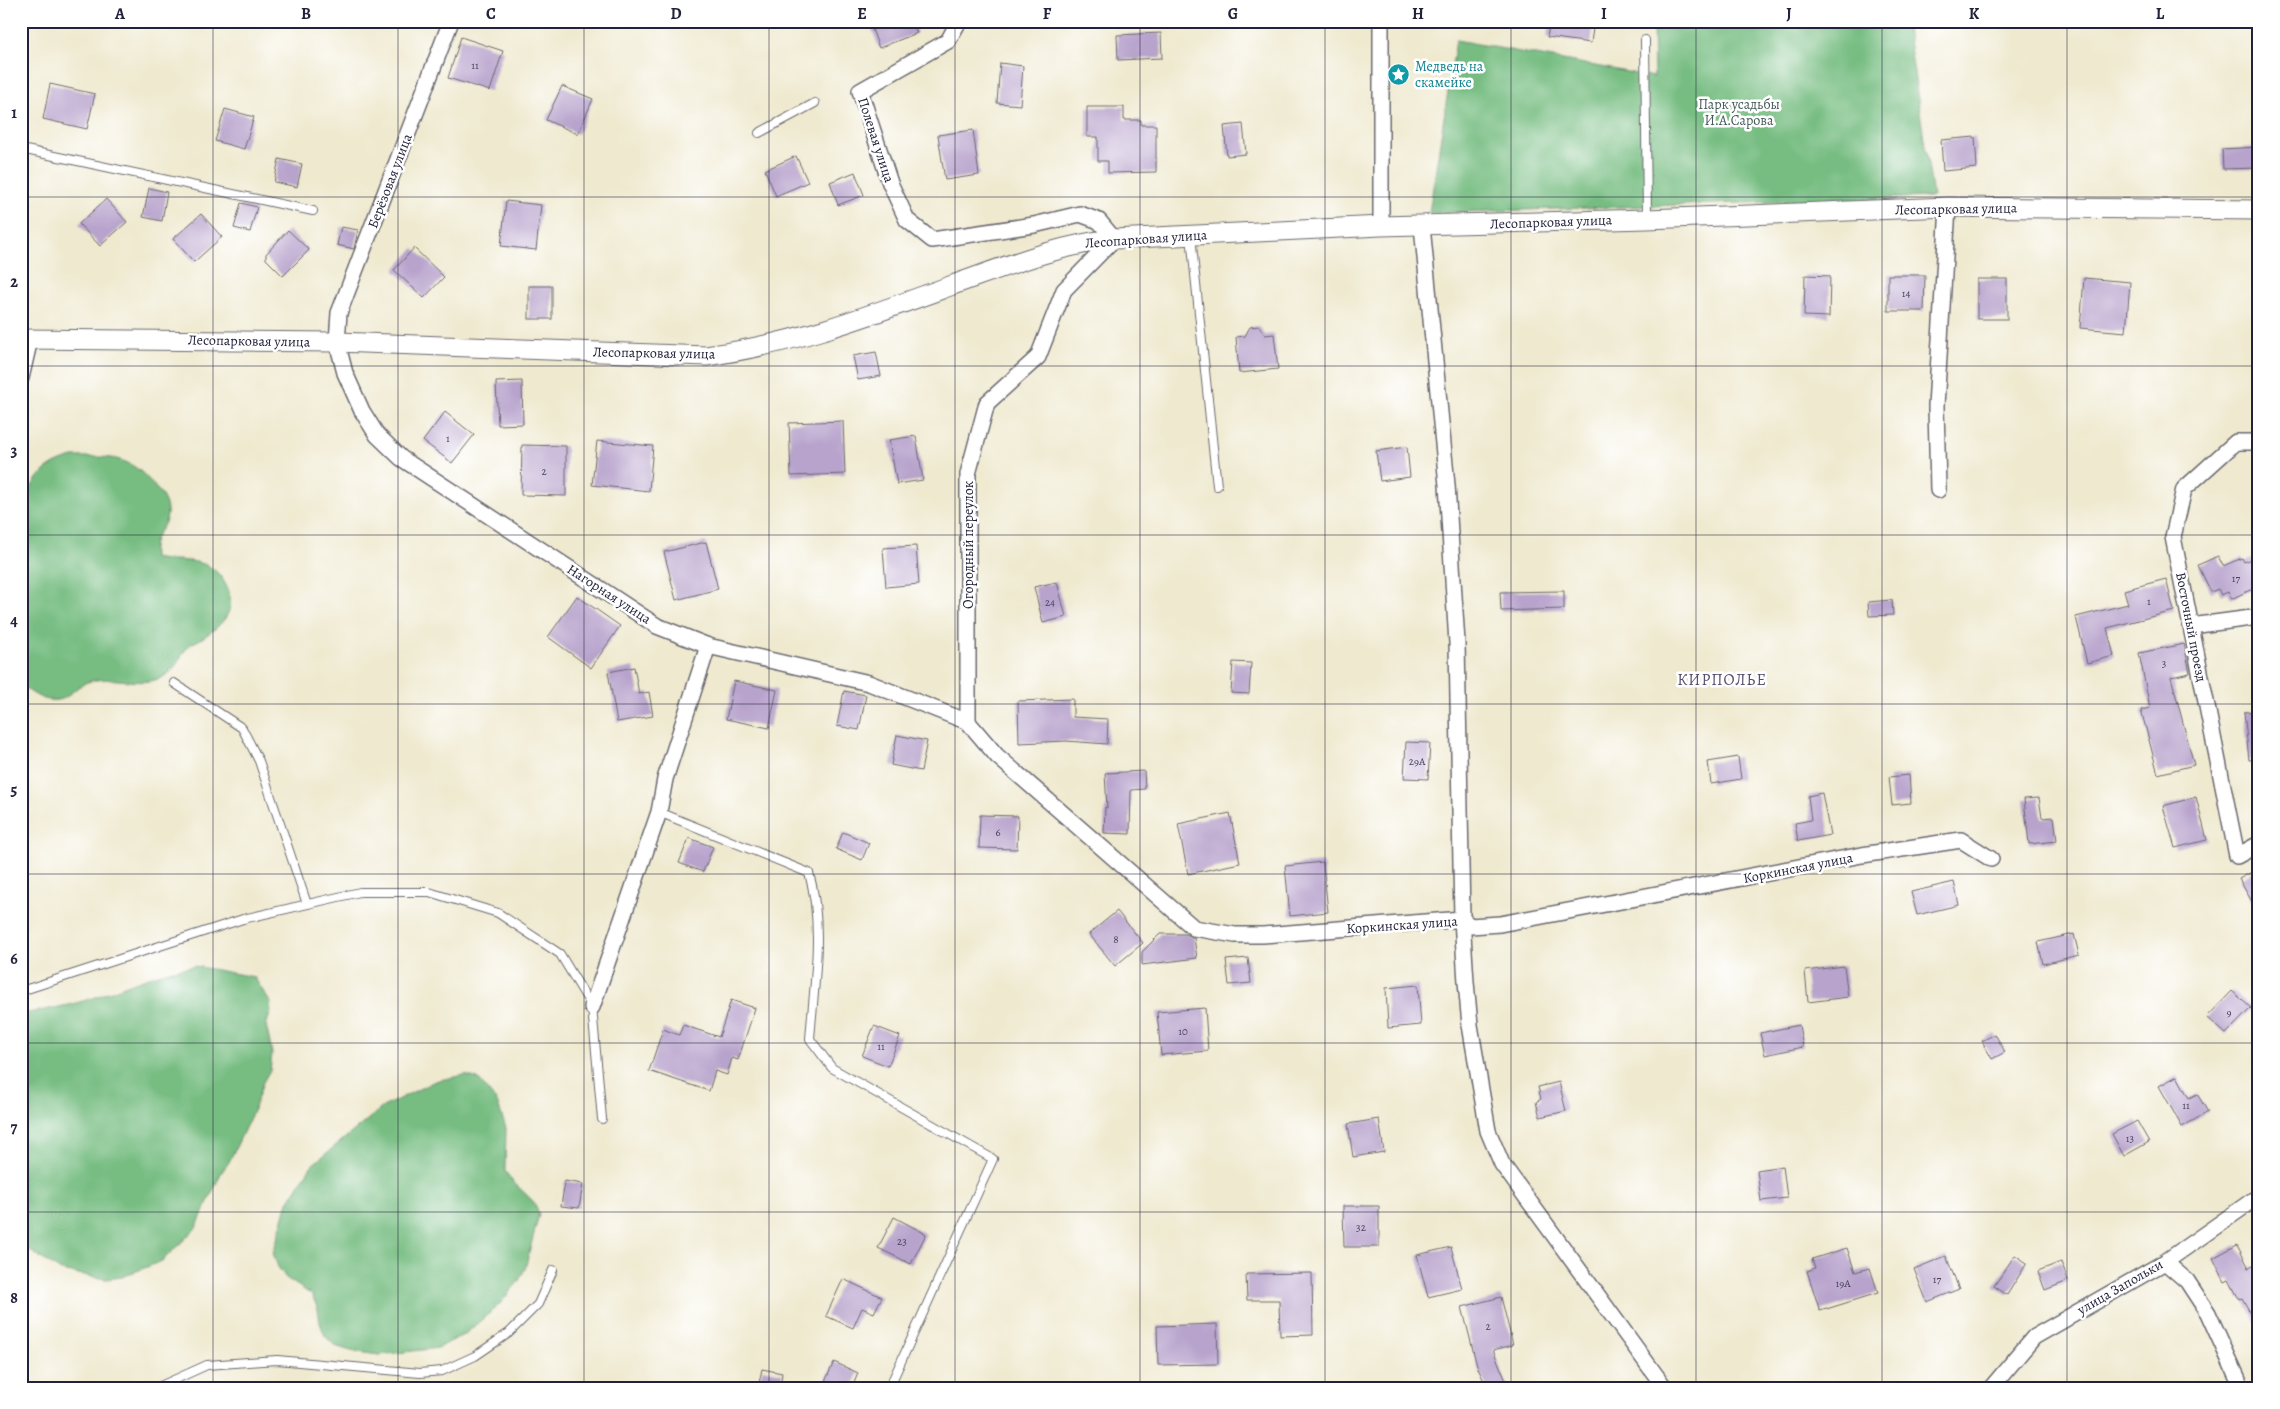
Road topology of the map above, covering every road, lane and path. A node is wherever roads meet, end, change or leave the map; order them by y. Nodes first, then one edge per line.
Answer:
1 (451, 21) edge
2 (959, 21) edge
3 (1382, 21) edge
4 (1645, 40) dead end
5 (815, 103) dead end
6 (759, 133) dead end
7 (21, 149) edge
8 (1948, 207) junction
9 (2259, 210) edge
10 (313, 211) dead end
11 (1647, 219) junction
12 (1380, 226) junction
13 (1422, 226) junction
14 (1190, 235) junction
15 (1114, 238) junction
16 (26, 339) edge
17 (337, 342) junction
18 (21, 378) edge
19 (2259, 442) edge
20 (1217, 486) dead end
21 (1938, 490) dead end
22 (2259, 617) edge
23 (2191, 626) junction
24 (708, 646) junction
25 (174, 683) dead end
26 (968, 722) junction
27 (659, 812) junction
28 (2259, 844) edge
29 (1991, 859) dead end
30 (307, 904) junction
31 (1462, 919) junction
32 (21, 990) edge
33 (592, 1007) junction
34 (602, 1119) dead end
35 (2259, 1196) edge
36 (2165, 1262) junction
37 (553, 1270) dead end
38 (156, 1388) edge
39 (889, 1388) edge
40 (1665, 1388) edge
41 (1991, 1388) edge
42 (2242, 1388) edge

1 - 17 street, Берёзовая улица
2 - 15 street, Полевая улица
3 - 12 street
4 - 11 lane
5 - 6 lane
7 - 10 lane
8 - 9 street, Лесопарковая улица
8 - 11 street, Лесопарковая улица
8 - 21 street
11 - 13 street, Лесопарковая улица
12 - 13 street, Лесопарковая улица
12 - 14 street, Лесопарковая улица
13 - 31 street
14 - 15 street, Лесопарковая улица
14 - 20 lane
15 - 17 street, Лесопарковая улица
15 - 26 street, Огородный переулок
16 - 17 street, Лесопарковая улица
16 - 18 street
17 - 24 street, Нагорная улица
19 - 23 street, Восточный проезд
22 - 23 street
23 - 28 street, Восточный проезд
24 - 26 street, Нагорная улица
24 - 27 street
25 - 30 lane
26 - 31 street, Коркинская улица
27 - 33 street
27 - 39 lane
29 - 31 street, Коркинская улица
30 - 32 lane
30 - 33 lane
31 - 40 street
33 - 34 lane
35 - 36 street, улица Запольки
36 - 41 street, улица Запольки
36 - 42 street
37 - 38 lane

